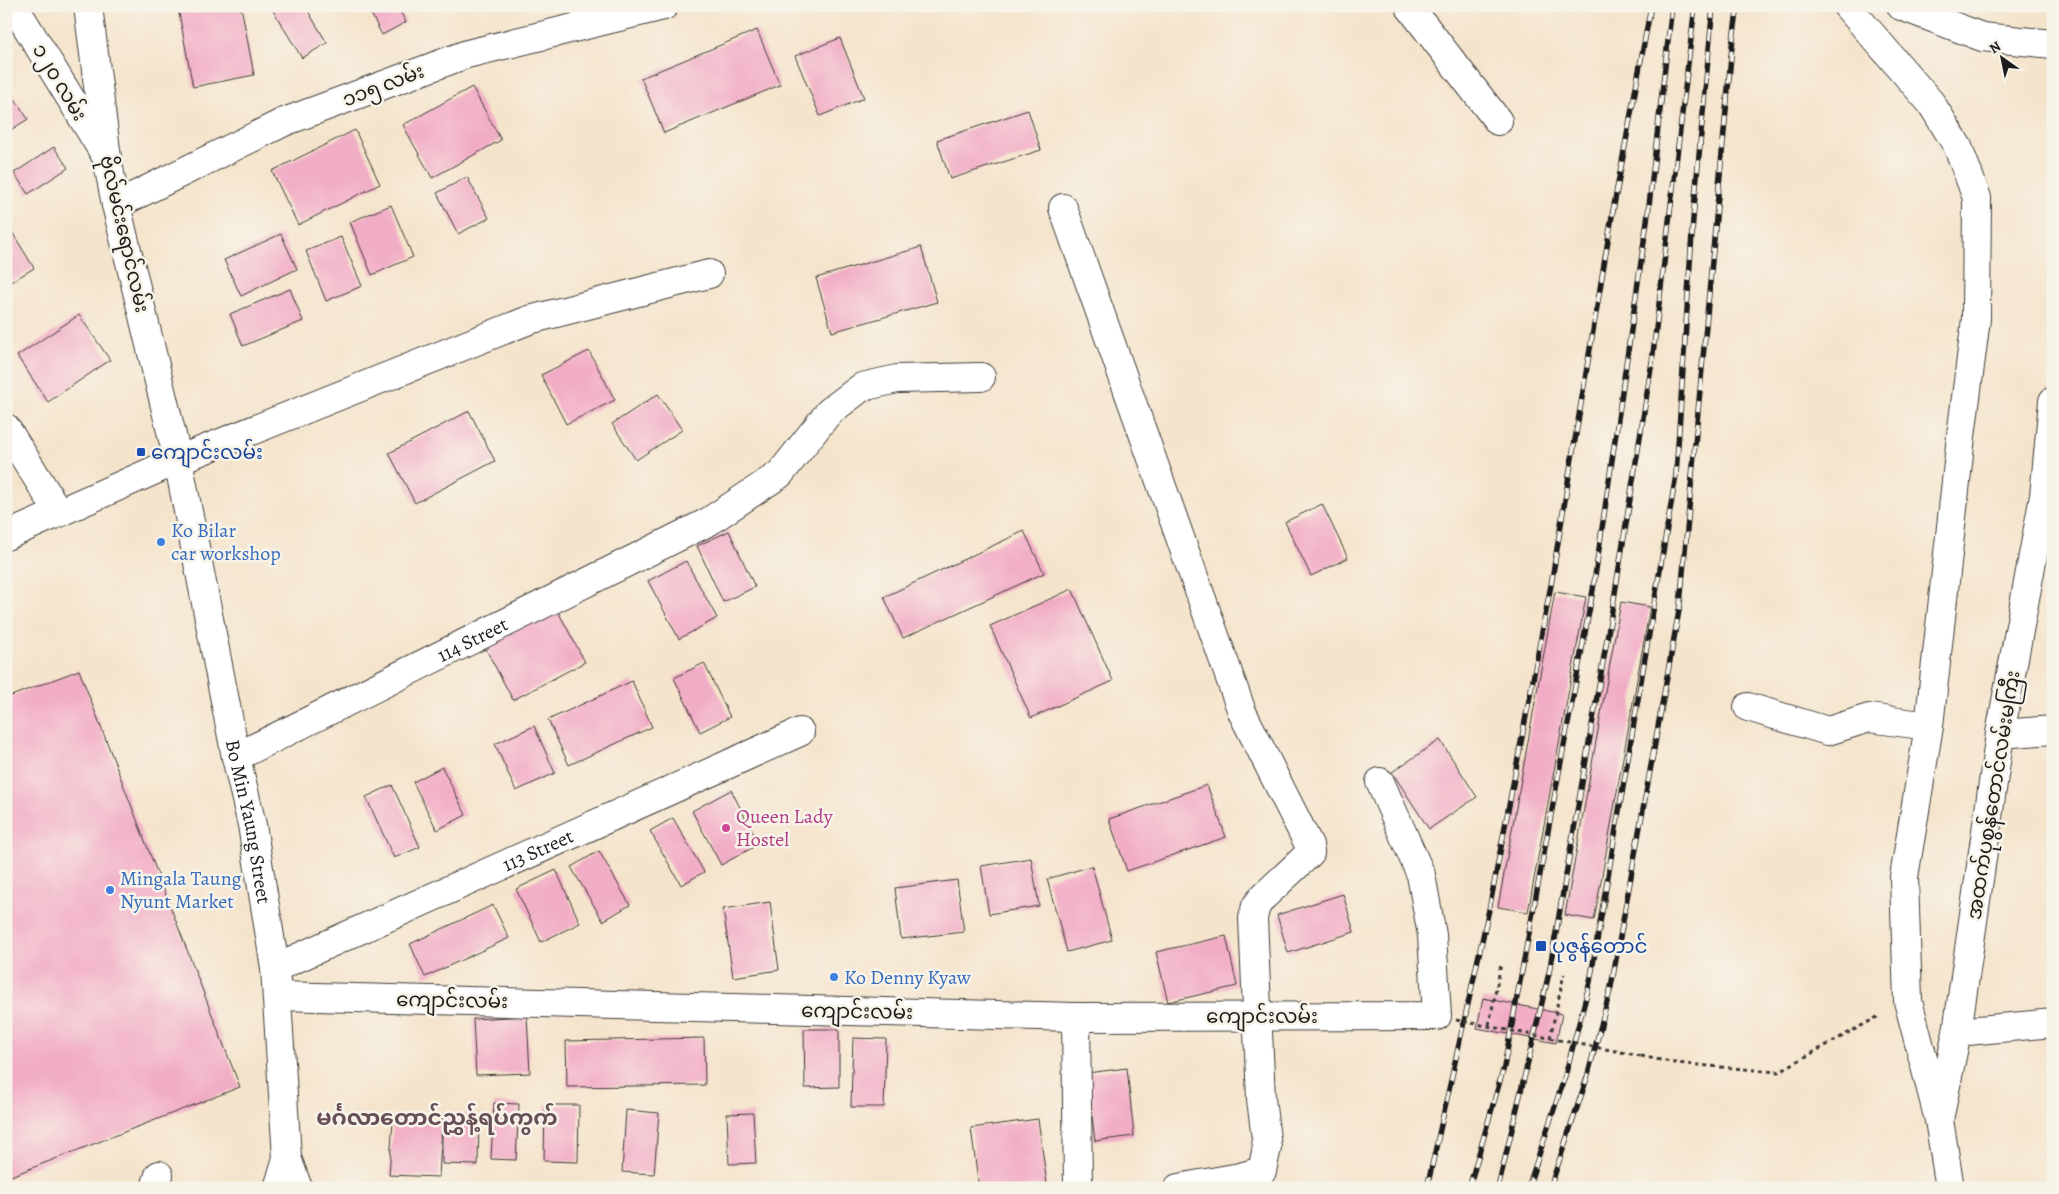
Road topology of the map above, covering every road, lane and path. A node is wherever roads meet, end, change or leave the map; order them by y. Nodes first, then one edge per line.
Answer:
1 (14, 6) edge
2 (88, 6) edge
3 (664, 6) edge
4 (1409, 6) edge
5 (1847, 6) edge
6 (1901, 6) edge
7 (2053, 44) edge
8 (1498, 122) dead end
9 (106, 158) junction
10 (116, 204) junction
11 (1063, 208) dead end
12 (709, 274) dead end
13 (981, 377) dead end
14 (2052, 416) edge
15 (6, 428) edge
16 (178, 460) junction
17 (2049, 484) edge
18 (59, 513) junction
19 (6, 536) edge
20 (1748, 706) dead end
21 (1929, 726) junction
22 (2053, 730) edge
23 (800, 732) dead end
24 (2000, 734) junction
25 (236, 757) junction
26 (1380, 782) dead end
27 (1501, 964) dead end
28 (275, 968) junction
29 (1564, 974) dead end
30 (278, 996) junction
31 (1908, 1001) junction
32 (1076, 1016) junction
33 (1258, 1016) junction
34 (1447, 1018) junction
35 (2053, 1023) edge
36 (1489, 1026) junction
37 (1957, 1032) junction
38 (1550, 1038) junction
39 (1939, 1120) junction
40 (287, 1158) junction
41 (278, 1188) edge
42 (298, 1188) edge
43 (1078, 1188) edge
44 (1178, 1188) edge
45 (1950, 1188) edge

1 - 9 street, ၁၂၀ လမ်း
2 - 9 street, ဗိုလ်မင်းရောင်လမ်း
3 - 10 street, ၁၁၅ လမ်း
4 - 8 street
5 - 21 street
6 - 7 street
9 - 10 street, ဗိုလ်မင်းရောင်လမ်း
10 - 16 street, ဗိုလ်မင်းရောင်လမ်း
11 - 33 street
12 - 16 street
13 - 25 street, 114 Street
14 - 17 street, အထက်ပုစွန်တောင်လမ်းမကြီး
15 - 18 street
16 - 18 street
16 - 25 street, Bo Min Yaung Street
17 - 24 street, အထက်ပုစွန်တောင်လမ်းမကြီး
18 - 19 street
20 - 21 street
21 - 31 street
22 - 24 street
23 - 28 street, 113 Street
24 - 37 street, အထက်ပုစွန်တောင်လမ်းမကြီး
25 - 28 street, Bo Min Yaung Street
26 - 34 street
27 - 36 path
28 - 30 street, Bo Min Yaung Street
29 - 38 path
30 - 32 street, ကျောင်းလမ်း
30 - 40 street, Bo Min Yaung Street
31 - 38 path, bridge
31 - 39 street
32 - 33 street, ကျောင်းလမ်း
32 - 43 street
33 - 34 street, ကျောင်းလမ်း
33 - 44 street
34 - 36 path, bridge
35 - 37 street
36 - 38 path, bridge
37 - 39 street, အထက်ပုစွန်တောင်လမ်းမကြီး
39 - 45 street, အထက်ပုစွန်တောင်လမ်းမကြီး
40 - 41 street
40 - 42 street, Bo Min Yaung Street

